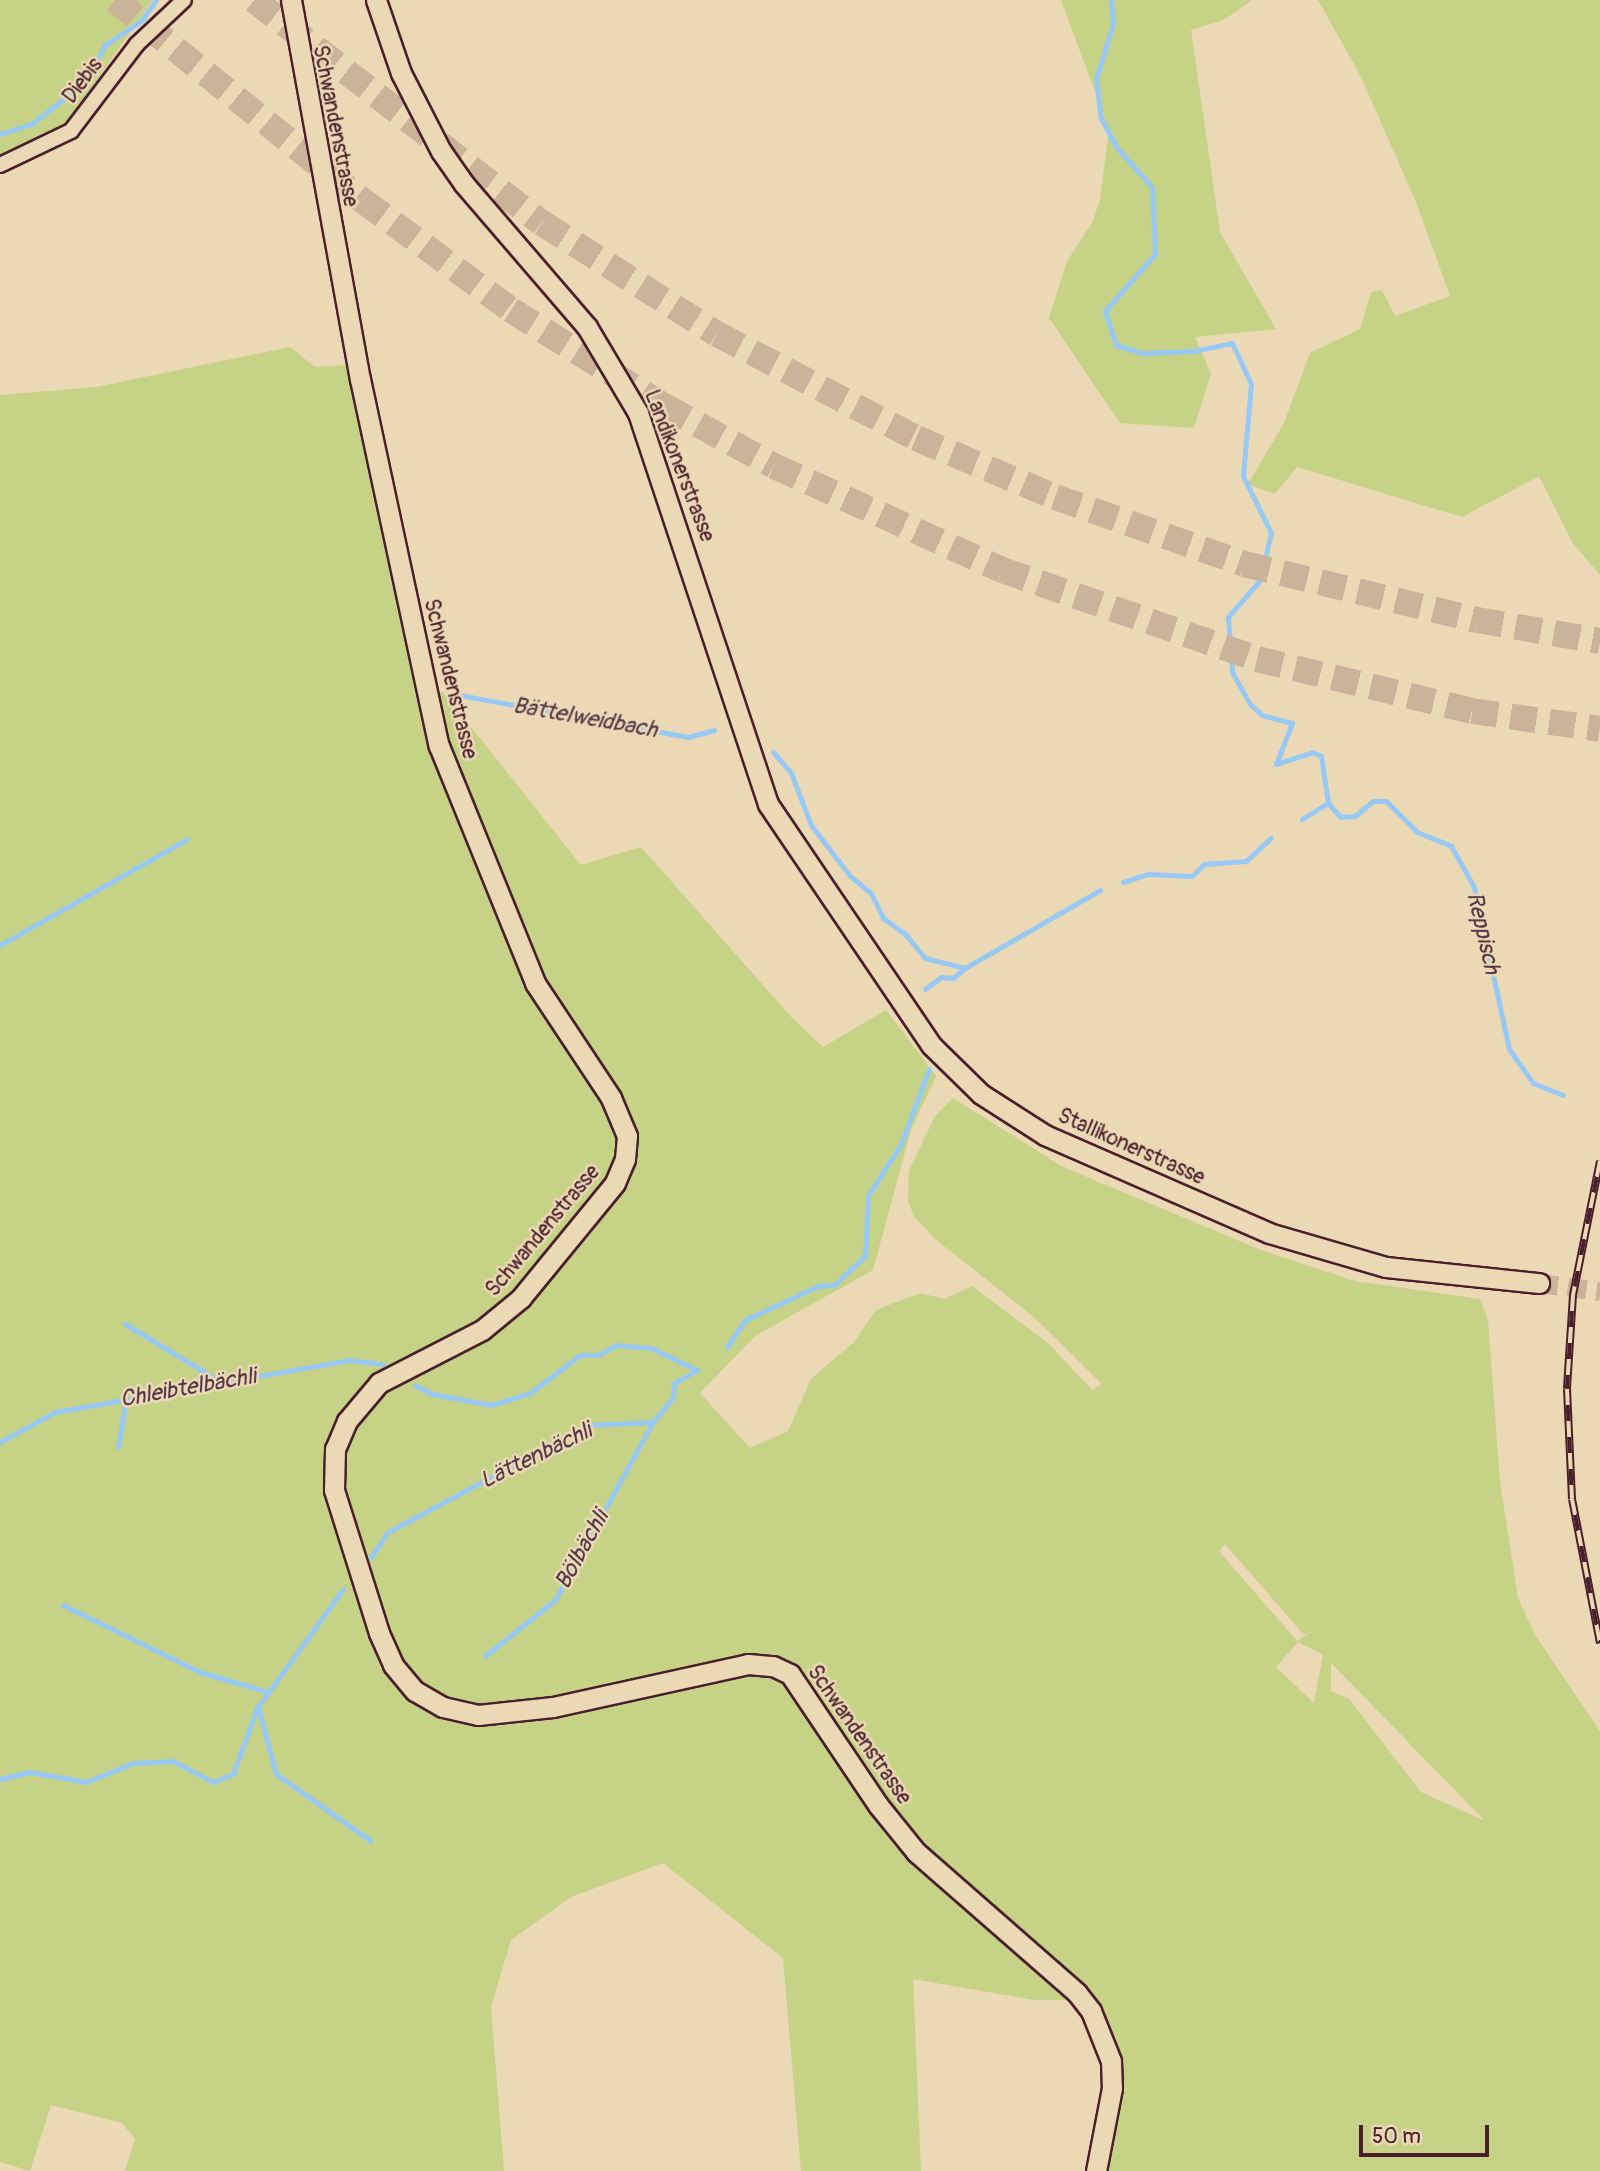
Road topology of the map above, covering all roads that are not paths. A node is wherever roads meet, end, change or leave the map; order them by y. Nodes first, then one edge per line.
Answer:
1 (184, 0) edge
2 (291, 0) edge
3 (376, 0) edge
4 (0, 165) edge
5 (768, 804) joint
6 (1539, 1283) tunnel mouth
7 (1096, 2171) edge

1 - 4 street, Diebis
2 - 7 main road, Schwandenstrasse
3 - 5 main road, Landikonerstrasse
5 - 6 main road, Stallikonerstrasse

